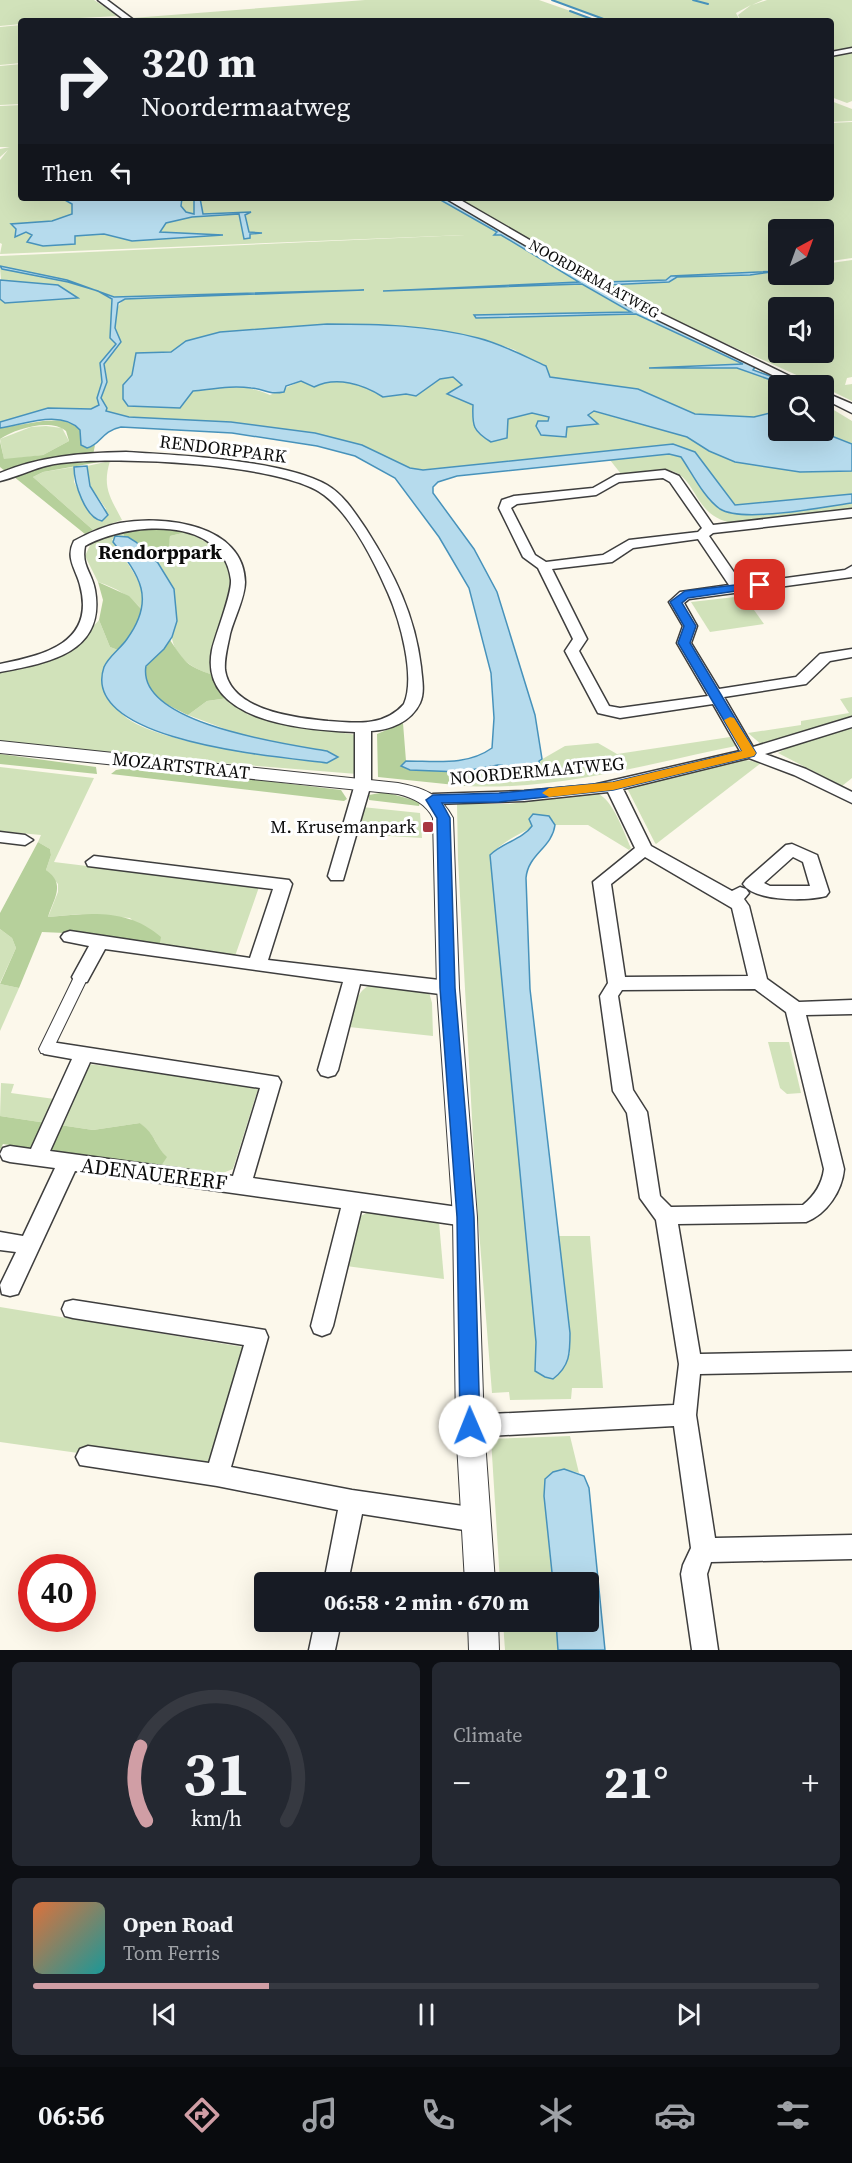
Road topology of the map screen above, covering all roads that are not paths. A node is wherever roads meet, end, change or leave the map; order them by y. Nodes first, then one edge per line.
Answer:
1 (102, 0) edge
2 (127, 18) edge
3 (852, 50) edge
4 (834, 53) edge
5 (455, 201) edge
6 (782, 375) edge
7 (834, 400) edge
8 (852, 409) edge
9 (0, 477) edge
10 (852, 513) edge
11 (706, 532) junction
12 (544, 567) junction
13 (851, 574) edge
14 (738, 588) junction
15 (852, 653) edge
16 (0, 668) edge
17 (716, 696) junction
18 (852, 722) edge
19 (363, 728) junction
20 (0, 747) edge
21 (749, 753) junction
22 (363, 784) junction
23 (613, 786) junction
24 (852, 798) edge
25 (433, 800) junction
26 (0, 837) edge
27 (25, 840) dead end
28 (644, 849) junction
29 (94, 862) dead end
30 (337, 876) dead end
31 (752, 884) dead end
32 (733, 899) junction
33 (70, 938) dead end
34 (100, 942) junction
35 (257, 964) junction
36 (81, 977) joint
37 (353, 977) junction
38 (759, 982) junction
39 (617, 984) junction
40 (448, 988) junction
41 (852, 1007) edge
42 (795, 1009) junction
43 (51, 1050) joint
44 (84, 1054) junction
45 (327, 1070) dead end
46 (10, 1154) dead end
47 (37, 1158) junction
48 (68, 1163) junction
49 (240, 1185) junction
50 (353, 1202) junction
51 (666, 1216) junction
52 (465, 1217) junction
53 (0, 1241) edge
54 (28, 1245) junction
55 (10, 1287) dead end
56 (73, 1309) dead end
57 (322, 1326) dead end
58 (852, 1361) edge
59 (690, 1364) junction
60 (684, 1415) junction
61 (470, 1426) junction
62 (88, 1457) dead end
63 (216, 1475) junction
64 (352, 1501) junction
65 (477, 1520) junction
66 (852, 1547) edge
67 (704, 1550) junction
68 (338, 1572) edge
69 (480, 1572) edge
70 (326, 1632) edge
71 (483, 1632) edge
72 (322, 1650) edge
73 (484, 1650) edge
74 (705, 1650) edge

1 - 2 street
3 - 4 street
5 - 6 street, NOORDERMAATWEG
7 - 8 street
9 - 19 street, RENDORPPARK
10 - 11 street
11 - 12 street
11 - 12 street
11 - 14 street
12 - 17 street
13 - 14 street
14 - 17 street
15 - 17 street
16 - 19 street, RENDORPPARK
17 - 21 street
18 - 21 street, NOORDERMAATWEG
19 - 22 street
20 - 22 street, MOZARTSTRAAT
21 - 23 street, NOORDERMAATWEG
21 - 24 street
22 - 25 street, MOZARTSTRAAT
22 - 30 street
23 - 25 street, NOORDERMAATWEG
23 - 28 street
25 - 40 street
26 - 27 street
28 - 32 street
28 - 39 street
29 - 35 street
31 - 32 street
32 - 38 street
33 - 34 street
34 - 35 street
34 - 36 street
35 - 37 street
36 - 43 street
37 - 40 street
37 - 45 street
38 - 39 street
38 - 42 street
39 - 51 street
40 - 52 street
41 - 42 street
42 - 51 street
43 - 44 street
44 - 47 street
44 - 49 street
46 - 47 street, ADENAUERERF
47 - 48 street, ADENAUERERF
48 - 49 street, ADENAUERERF
48 - 54 street, ADENAUERERF
49 - 50 street, ADENAUERERF
50 - 52 street, ADENAUERERF
50 - 57 street
51 - 59 street
52 - 61 street
53 - 54 street
54 - 55 street, ADENAUERERF
56 - 63 street
58 - 59 street
59 - 60 street
60 - 61 street
60 - 67 street
61 - 65 street
62 - 63 street
63 - 64 street
64 - 65 street
64 - 68 street
65 - 69 street
66 - 67 street
67 - 74 street
70 - 72 street
71 - 73 street

